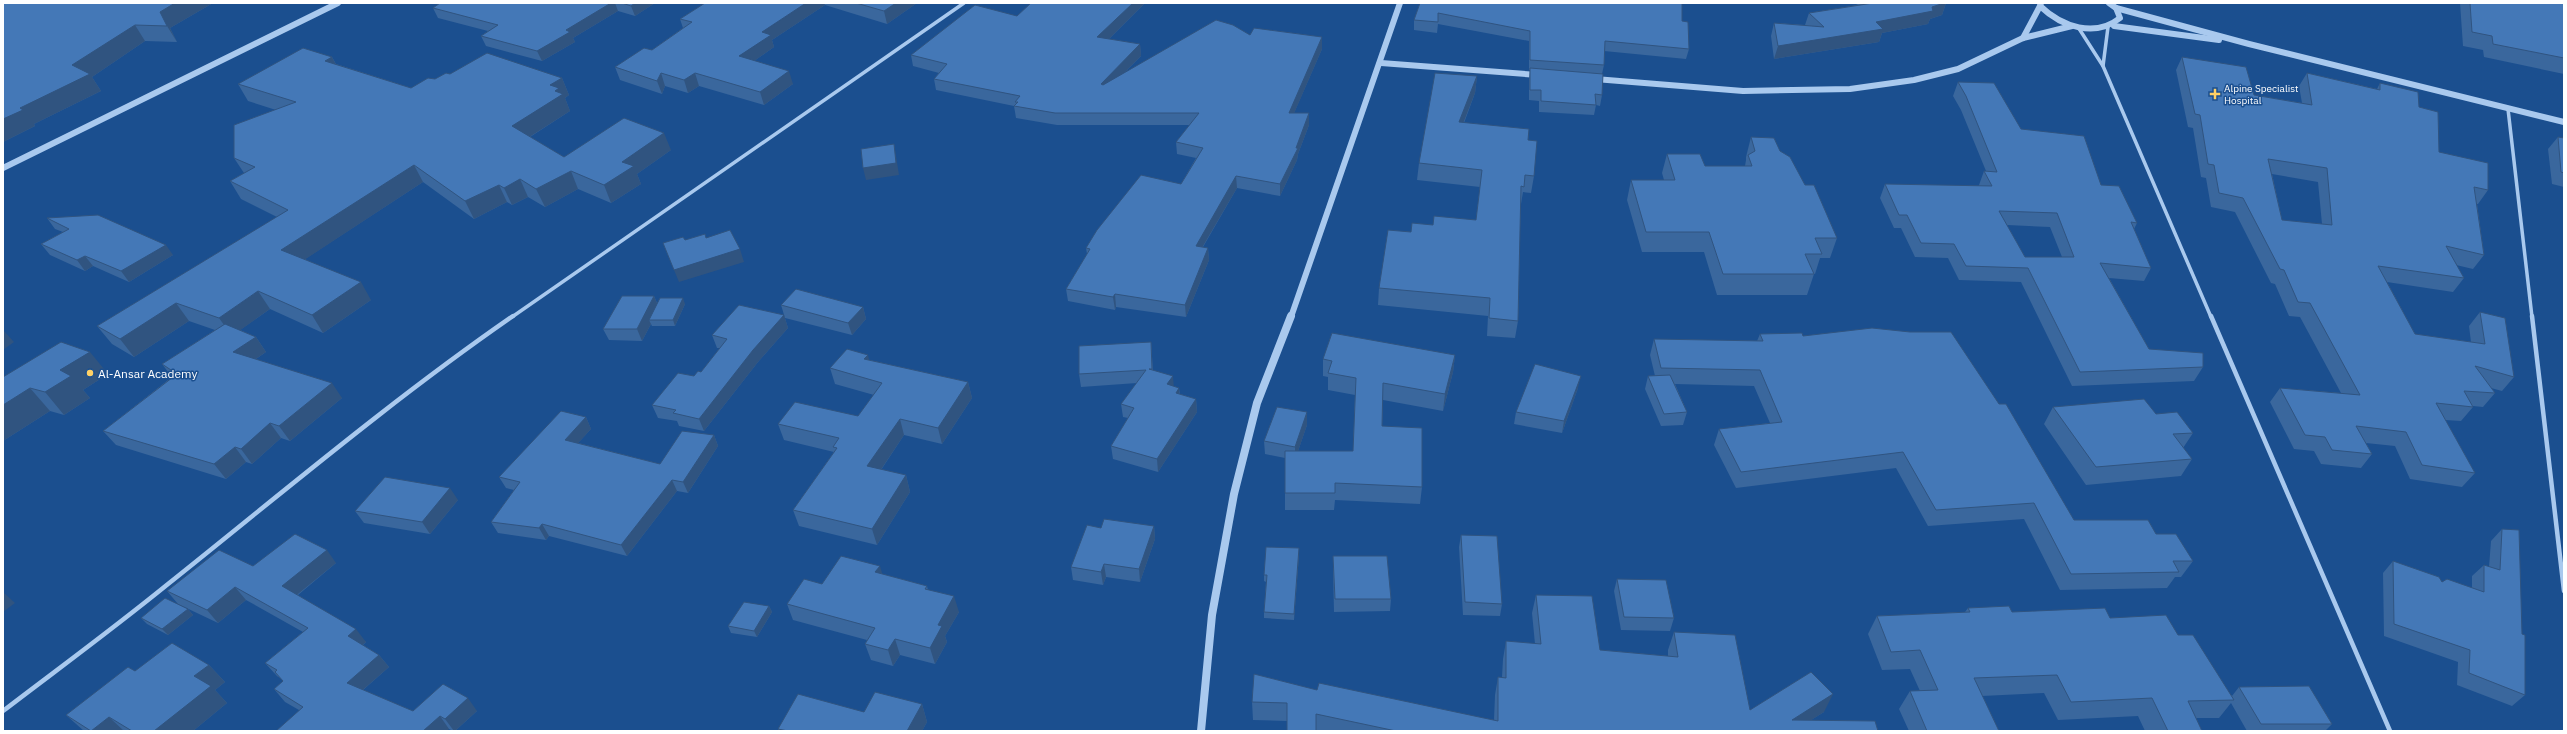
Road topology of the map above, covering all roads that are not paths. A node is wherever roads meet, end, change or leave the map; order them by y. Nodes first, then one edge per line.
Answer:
1 (338, 3) edge
2 (964, 3) edge
3 (1400, 3) edge
4 (2110, 3) edge
5 (2041, 4) edge
6 (2116, 8) junction
7 (2075, 26) junction
8 (2111, 26) junction
9 (2023, 38) junction
10 (2248, 44) junction
11 (1381, 63) junction
12 (2103, 66) junction
13 (1546, 76) edge
14 (1585, 78) edge
15 (2508, 109) junction
16 (2564, 122) edge
17 (3, 168) edge
18 (2564, 591) edge
19 (3, 711) edge
20 (1201, 731) edge
21 (2390, 731) edge

1 - 17 street
2 - 19 street
3 - 11 street
4 - 6 street
5 - 7 street
5 - 9 street
6 - 8 street
6 - 10 street
7 - 8 street
7 - 9 street
7 - 12 street
8 - 10 street
8 - 12 street
9 - 14 street
10 - 15 street
11 - 13 street
11 - 20 street
12 - 21 street
15 - 16 street
15 - 18 street

